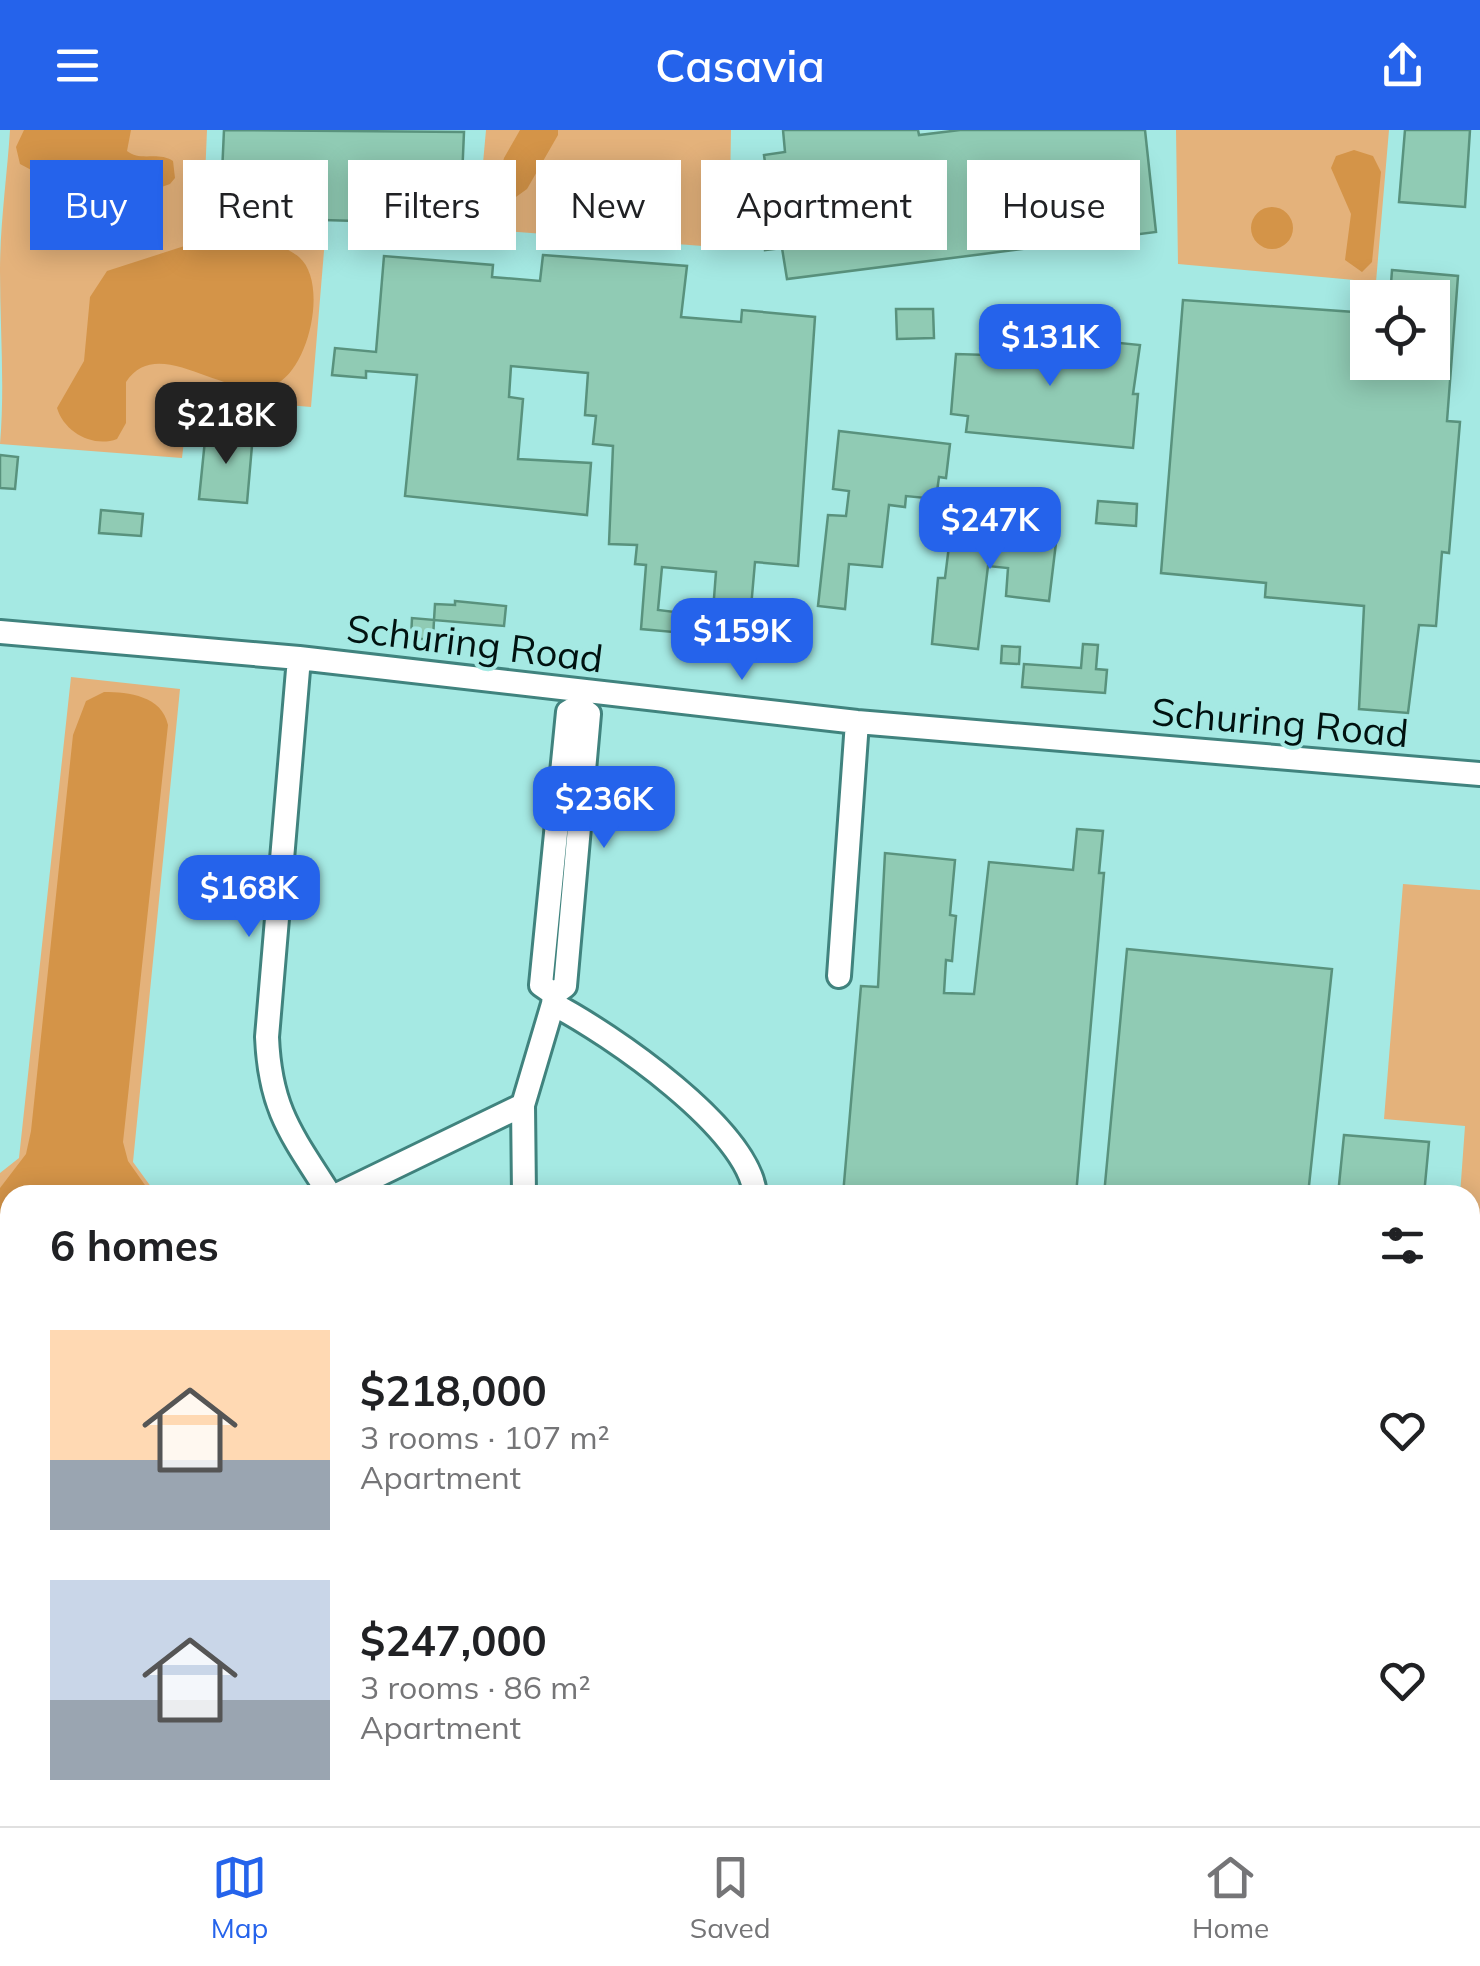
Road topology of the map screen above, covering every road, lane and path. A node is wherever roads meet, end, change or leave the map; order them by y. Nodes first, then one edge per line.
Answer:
1 (0, 632) edge
2 (299, 658) junction
3 (578, 699) junction
4 (857, 722) junction
5 (1480, 774) edge
6 (839, 976) dead end
7 (553, 999) junction
8 (523, 1105) junction
9 (326, 1185) edge
10 (354, 1185) edge
11 (524, 1185) edge
12 (754, 1185) edge

1 - 2 street, Schuring Road
2 - 3 street, Schuring Road
2 - 9 street
3 - 4 street, Schuring Road
3 - 7 street
4 - 5 street, Schuring Road
4 - 6 street
7 - 8 street
7 - 12 street
8 - 10 street
8 - 11 street

